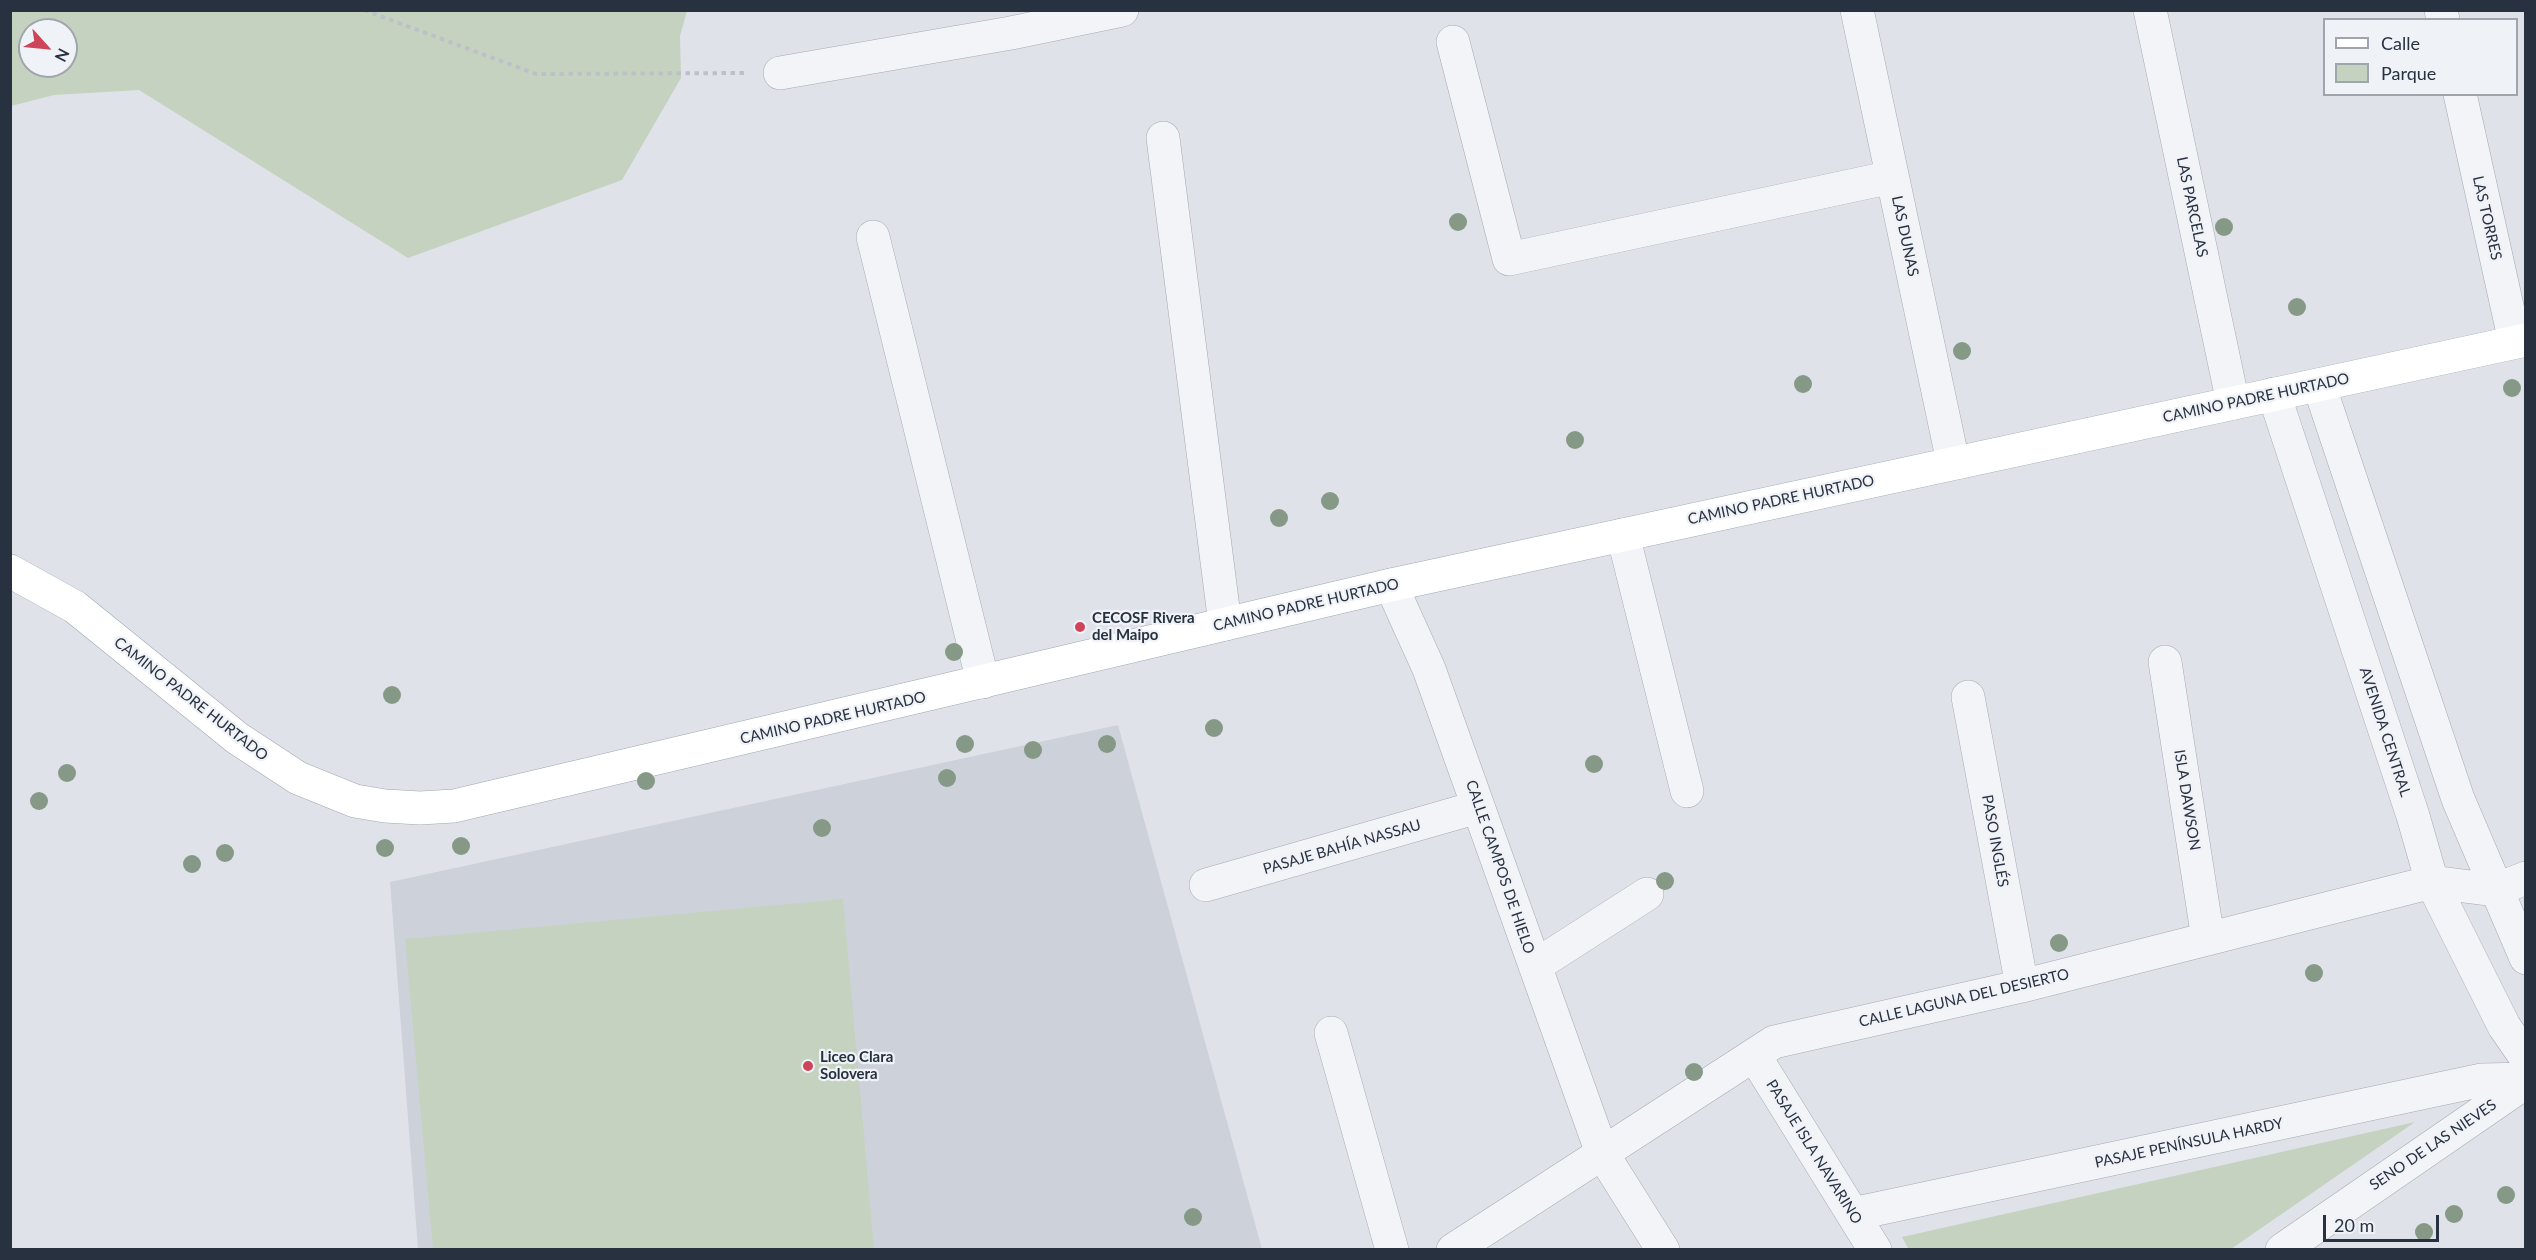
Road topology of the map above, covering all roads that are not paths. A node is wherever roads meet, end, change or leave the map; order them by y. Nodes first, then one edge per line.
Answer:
1 (1122, 10) edge
2 (1857, 10) edge
3 (2150, 10) edge
4 (1453, 42) dead end
5 (780, 73) road end
6 (2460, 96) edge
7 (1163, 138) dead end
8 (1892, 177) junction
9 (873, 237) dead end
10 (2520, 341) edge
11 (2319, 385) junction
12 (2274, 394) junction
13 (2233, 403) junction
14 (1953, 462) junction
15 (1623, 535) junction
16 (10, 571) edge
17 (1391, 585) junction
18 (1225, 624) junction
19 (2165, 662) dead end
20 (982, 682) junction
21 (1968, 697) dead end
22 (1687, 791) dead end
23 (1478, 807) junction
24 (2526, 878) edge
25 (2432, 882) junction
26 (1206, 885) dead end
27 (2494, 890) junction
28 (1647, 894) dead end
29 (2208, 939) junction
30 (2526, 958) edge
31 (1535, 966) junction
32 (2022, 986) junction
33 (1331, 1033) dead end
34 (1754, 1055) junction
35 (2526, 1058) edge
36 (2526, 1081) edge
37 (1602, 1153) junction
38 (1853, 1214) junction
39 (1392, 1250) edge
40 (1453, 1250) edge
41 (1663, 1250) edge
42 (1875, 1250) edge
43 (2282, 1250) edge

1 - 5 street
2 - 8 street, LAS DUNAS
3 - 13 street, LAS PARCELAS
4 - 8 street
6 - 10 street, LAS TORRES
7 - 18 street
8 - 14 street, LAS DUNAS
9 - 20 street
10 - 11 main road, CAMINO PADRE HURTADO
11 - 12 main road, CAMINO PADRE HURTADO
11 - 27 street
12 - 13 main road, CAMINO PADRE HURTADO
12 - 25 street, AVENIDA CENTRAL
13 - 14 main road, CAMINO PADRE HURTADO
14 - 15 main road, CAMINO PADRE HURTADO
15 - 17 main road, CAMINO PADRE HURTADO
15 - 22 street
16 - 20 main road, CAMINO PADRE HURTADO
17 - 18 main road, CAMINO PADRE HURTADO
17 - 23 street, CALLE CAMPOS DE HIELO
18 - 20 main road, CAMINO PADRE HURTADO
19 - 29 street, ISLA DAWSON
21 - 32 street, PASO INGLÉS
23 - 26 street, PASAJE BAHÍA NASSAU
23 - 31 street, CALLE CAMPOS DE HIELO
24 - 27 street, CALLE LAGUNA DEL DESIERTO
25 - 27 street, CALLE LAGUNA DEL DESIERTO
25 - 29 street, CALLE LAGUNA DEL DESIERTO
25 - 35 street, AVENIDA CENTRAL
27 - 30 street
28 - 31 street
29 - 32 street, CALLE LAGUNA DEL DESIERTO
31 - 37 street, CALLE CAMPOS DE HIELO
32 - 34 street, CALLE LAGUNA DEL DESIERTO
33 - 39 street
34 - 37 street, CALLE LAGUNA DEL DESIERTO
34 - 38 street, PASAJE ISLA NAVARINO
36 - 38 street, PASAJE PENÍNSULA HARDY
36 - 43 street, SENO DE LAS NIEVES
37 - 40 street, CALLE LAGUNA DEL DESIERTO
37 - 41 street, CALLE CAMPOS DE HIELO
38 - 42 street, PASAJE ISLA NAVARINO

